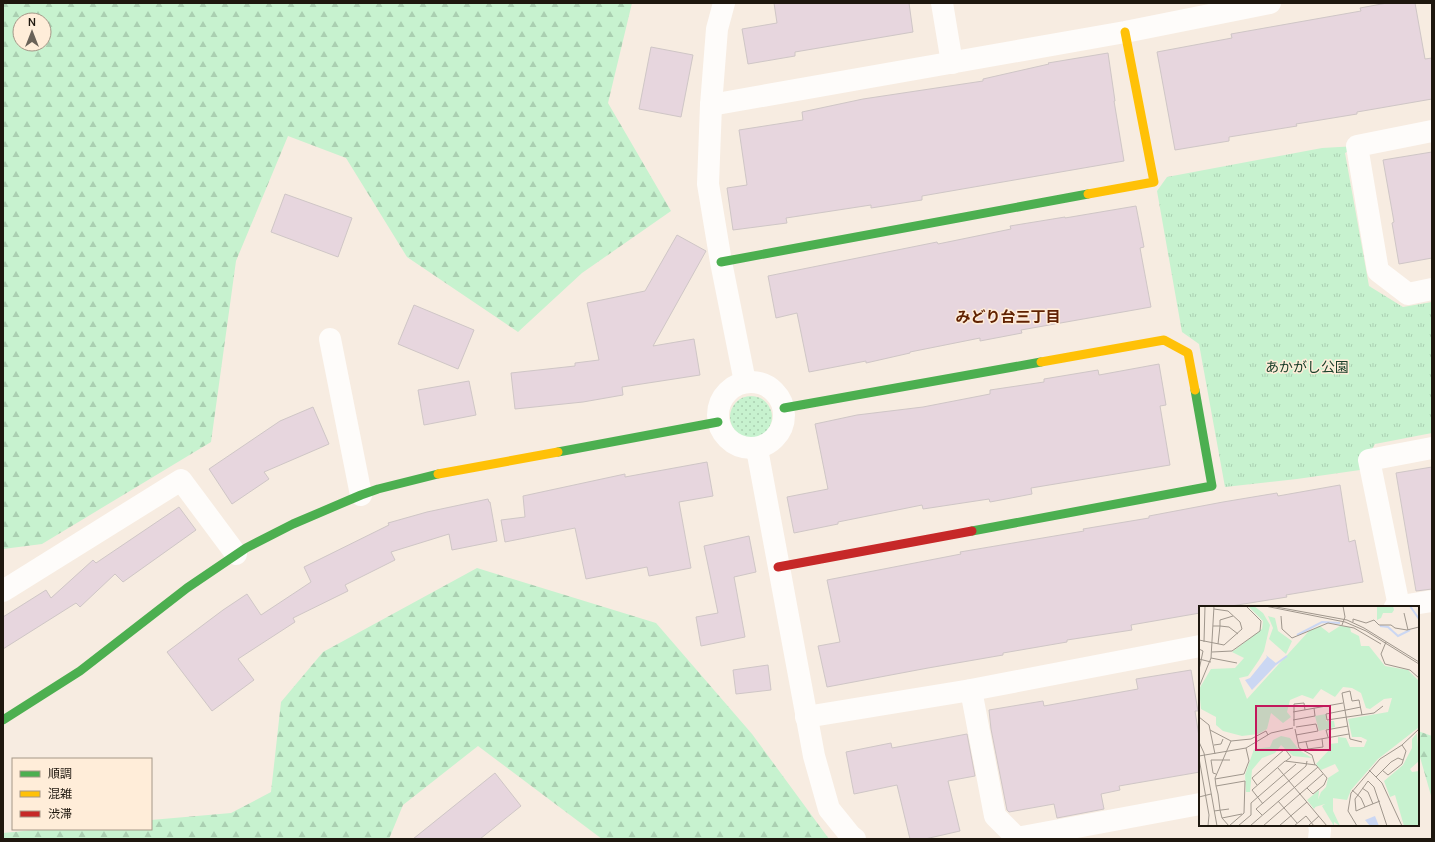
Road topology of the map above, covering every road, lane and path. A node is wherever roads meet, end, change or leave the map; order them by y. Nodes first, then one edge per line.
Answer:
1 (724, 3) edge
2 (942, 3) edge
3 (1270, 3) edge
4 (1238, 6) edge
5 (1125, 32) junction
6 (952, 63) junction
7 (711, 104) junction
8 (1432, 131) edge
9 (721, 262) junction
10 (1432, 289) edge
11 (330, 339) dead end
12 (745, 382) junction
13 (784, 408) junction
14 (718, 422) junction
15 (1432, 448) edge
16 (757, 449) junction
17 (362, 495) junction
18 (236, 554) junction
19 (778, 567) junction
20 (3, 591) edge
21 (1432, 601) edge
22 (1397, 606) edge
23 (1403, 606) edge
24 (1199, 646) edge
25 (971, 690) junction
26 (806, 717) junction
27 (3, 720) edge
28 (1199, 804) edge
29 (1319, 826) edge
30 (855, 839) edge
31 (1319, 839) edge

1 - 7 street
2 - 6 street
3 - 4 street
4 - 5 street
5 - 6 street
5 - 9 street
6 - 7 street
7 - 9 street
8 - 10 street
9 - 12 street
11 - 17 street
12 - 13 street
12 - 14 street
13 - 16 street
13 - 19 street
14 - 16 street
14 - 17 street
15 - 22 street
16 - 19 street
17 - 18 street
18 - 20 street
18 - 27 street
19 - 26 street
21 - 23 street
24 - 25 street
25 - 26 street
25 - 28 street
26 - 30 street
29 - 31 street

